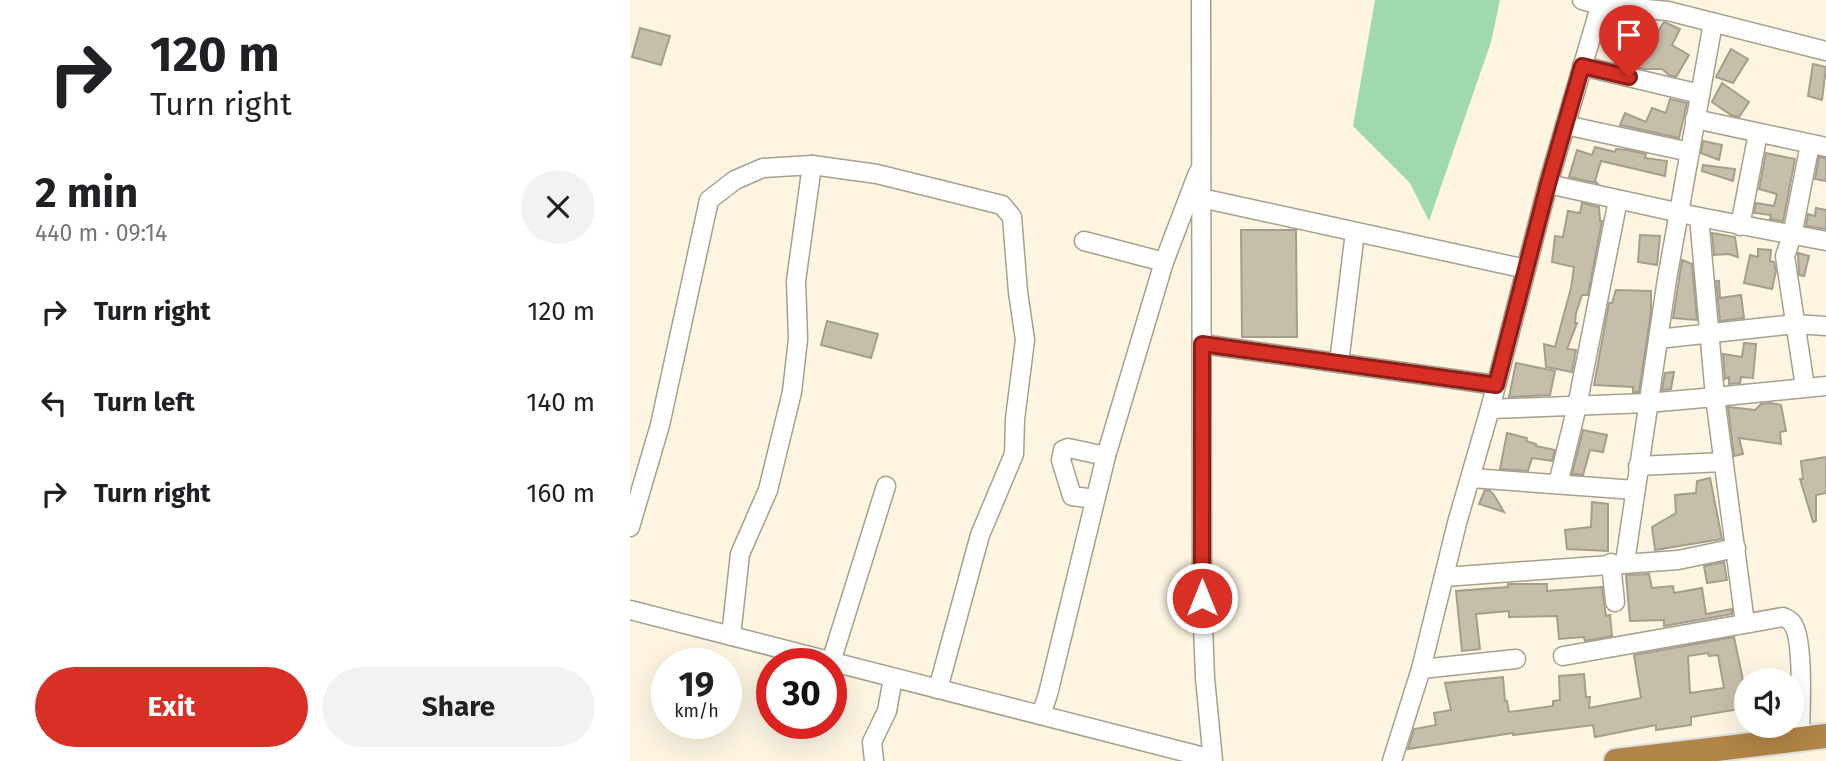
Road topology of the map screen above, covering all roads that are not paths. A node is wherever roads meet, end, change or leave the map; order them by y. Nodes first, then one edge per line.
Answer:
1 (1201, 0) edge
2 (1582, 0) edge
3 (1601, 2) edge
4 (1669, 6) edge
5 (1713, 23) junction
6 (1826, 51) edge
7 (1582, 66) junction
8 (1700, 94) junction
9 (1695, 119) junction
10 (1565, 125) junction
11 (1758, 133) junction
12 (1818, 146) edge
13 (1690, 152) junction
14 (1201, 163) junction
15 (812, 165) junction
16 (1548, 184) junction
17 (1201, 198) junction
18 (1618, 200) junction
19 (1678, 213) junction
20 (1699, 217) junction
21 (1740, 226) junction
22 (1355, 232) junction
23 (1792, 236) junction
24 (1084, 241) dead end
25 (1826, 241) edge
26 (1164, 262) junction
27 (1526, 269) junction
28 (1795, 324) junction
29 (1826, 326) edge
30 (1710, 334) junction
31 (1658, 339) junction
32 (1202, 344) junction
33 (1339, 363) junction
34 (1496, 385) junction
35 (1826, 386) edge
36 (1805, 387) junction
37 (1715, 397) junction
38 (1647, 403) junction
39 (1577, 406) junction
40 (1490, 408) junction
41 (1106, 456) junction
42 (1723, 462) junction
43 (1638, 466) junction
44 (1471, 478) junction
45 (1558, 484) junction
46 (886, 486) dead end
47 (1635, 490) junction
48 (1095, 499) junction
49 (630, 527) edge
50 (1736, 548) junction
51 (1618, 563) junction
52 (1445, 578) junction
53 (1615, 602) dead end
54 (630, 610) edge
55 (1745, 623) junction
56 (732, 636) junction
57 (778, 648) edge
58 (835, 648) edge
59 (1563, 656) dead end
60 (1516, 659) dead end
61 (847, 666) edge
62 (1421, 669) junction
63 (893, 678) junction
64 (938, 689) junction
65 (1041, 716) junction
66 (1826, 736) edge
67 (1800, 739) junction
68 (1212, 760) edge
69 (874, 761) edge
70 (1392, 761) edge
71 (1616, 761) edge

1 - 14 street
2 - 3 street
3 - 4 street
3 - 7 street
4 - 5 street
5 - 6 street
5 - 8 street
7 - 8 street
7 - 10 street
8 - 9 street
9 - 11 street
9 - 13 street
10 - 13 street
10 - 16 street
11 - 12 street
11 - 21 street
12 - 23 street
13 - 19 street
14 - 17 street
14 - 26 street
15 - 49 street
15 - 56 street
15 - 64 street
16 - 18 street
16 - 27 street
17 - 22 street
17 - 32 street
18 - 19 street
18 - 39 street
19 - 20 street
19 - 31 street
20 - 21 street
20 - 30 street
21 - 23 street
22 - 27 street
22 - 33 street
23 - 25 street
23 - 28 street
24 - 26 street
26 - 41 street
27 - 34 street
28 - 29 street
28 - 30 street
28 - 36 street
30 - 31 street
30 - 37 street
31 - 38 street
32 - 33 street
32 - 68 street
33 - 34 street
34 - 40 street
35 - 36 street
36 - 37 street
37 - 38 street
37 - 42 street
38 - 39 street
38 - 43 street
39 - 40 street
39 - 45 street
40 - 44 street
41 - 48 street
41 - 48 street
42 - 43 street
42 - 50 street
43 - 47 street
44 - 45 street
44 - 52 street
45 - 47 street
46 - 58 street
47 - 51 street
48 - 65 street
50 - 51 street
50 - 55 street
51 - 52 street
51 - 53 street
52 - 62 street
54 - 56 street
55 - 59 street
55 - 67 street
56 - 57 street
60 - 62 street
61 - 63 street
62 - 70 street
63 - 64 street
63 - 69 street
64 - 65 street
65 - 68 street
66 - 67 highway
67 - 71 highway

